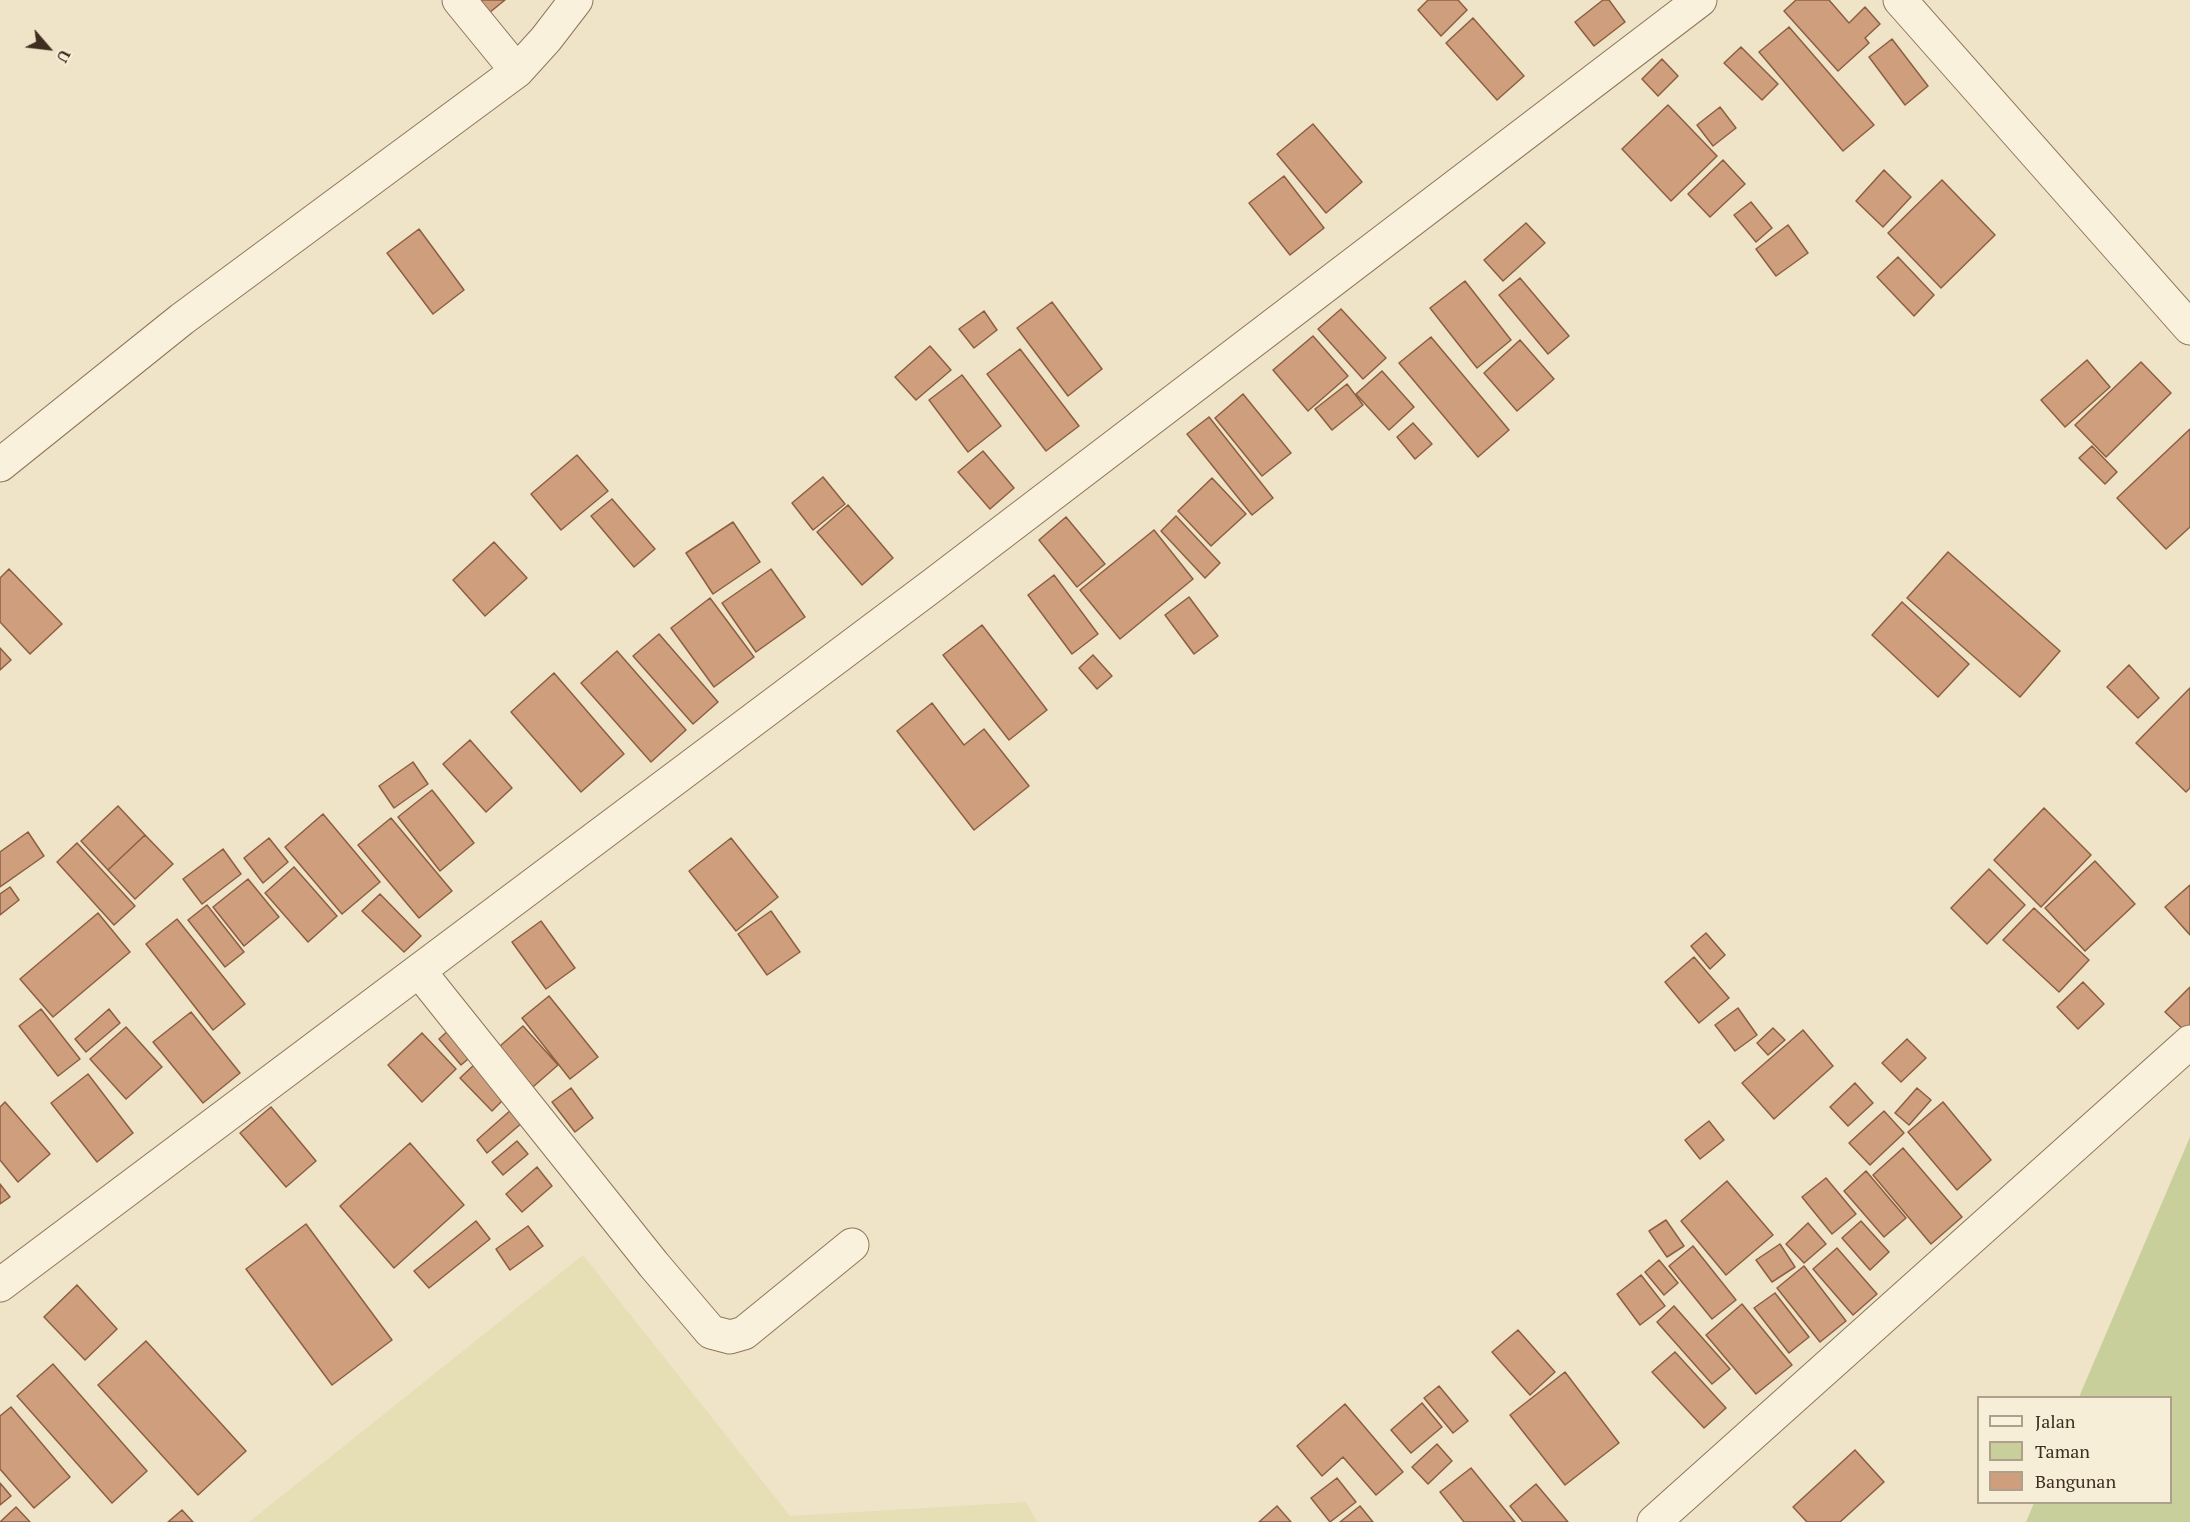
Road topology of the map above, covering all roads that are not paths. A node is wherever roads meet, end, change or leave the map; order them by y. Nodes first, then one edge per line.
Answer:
1 (459, 0) edge
2 (576, 0) edge
3 (1700, 0) edge
4 (1900, 0) edge
5 (517, 71) junction
6 (2190, 328) edge
7 (0, 465) edge
8 (419, 971) junction
9 (2190, 1042) edge
10 (852, 1245) dead end
11 (0, 1285) edge
12 (1654, 1522) edge

1 - 5 street
2 - 5 street
3 - 8 street
4 - 6 street
5 - 7 street
8 - 10 street
8 - 11 street
9 - 12 street

